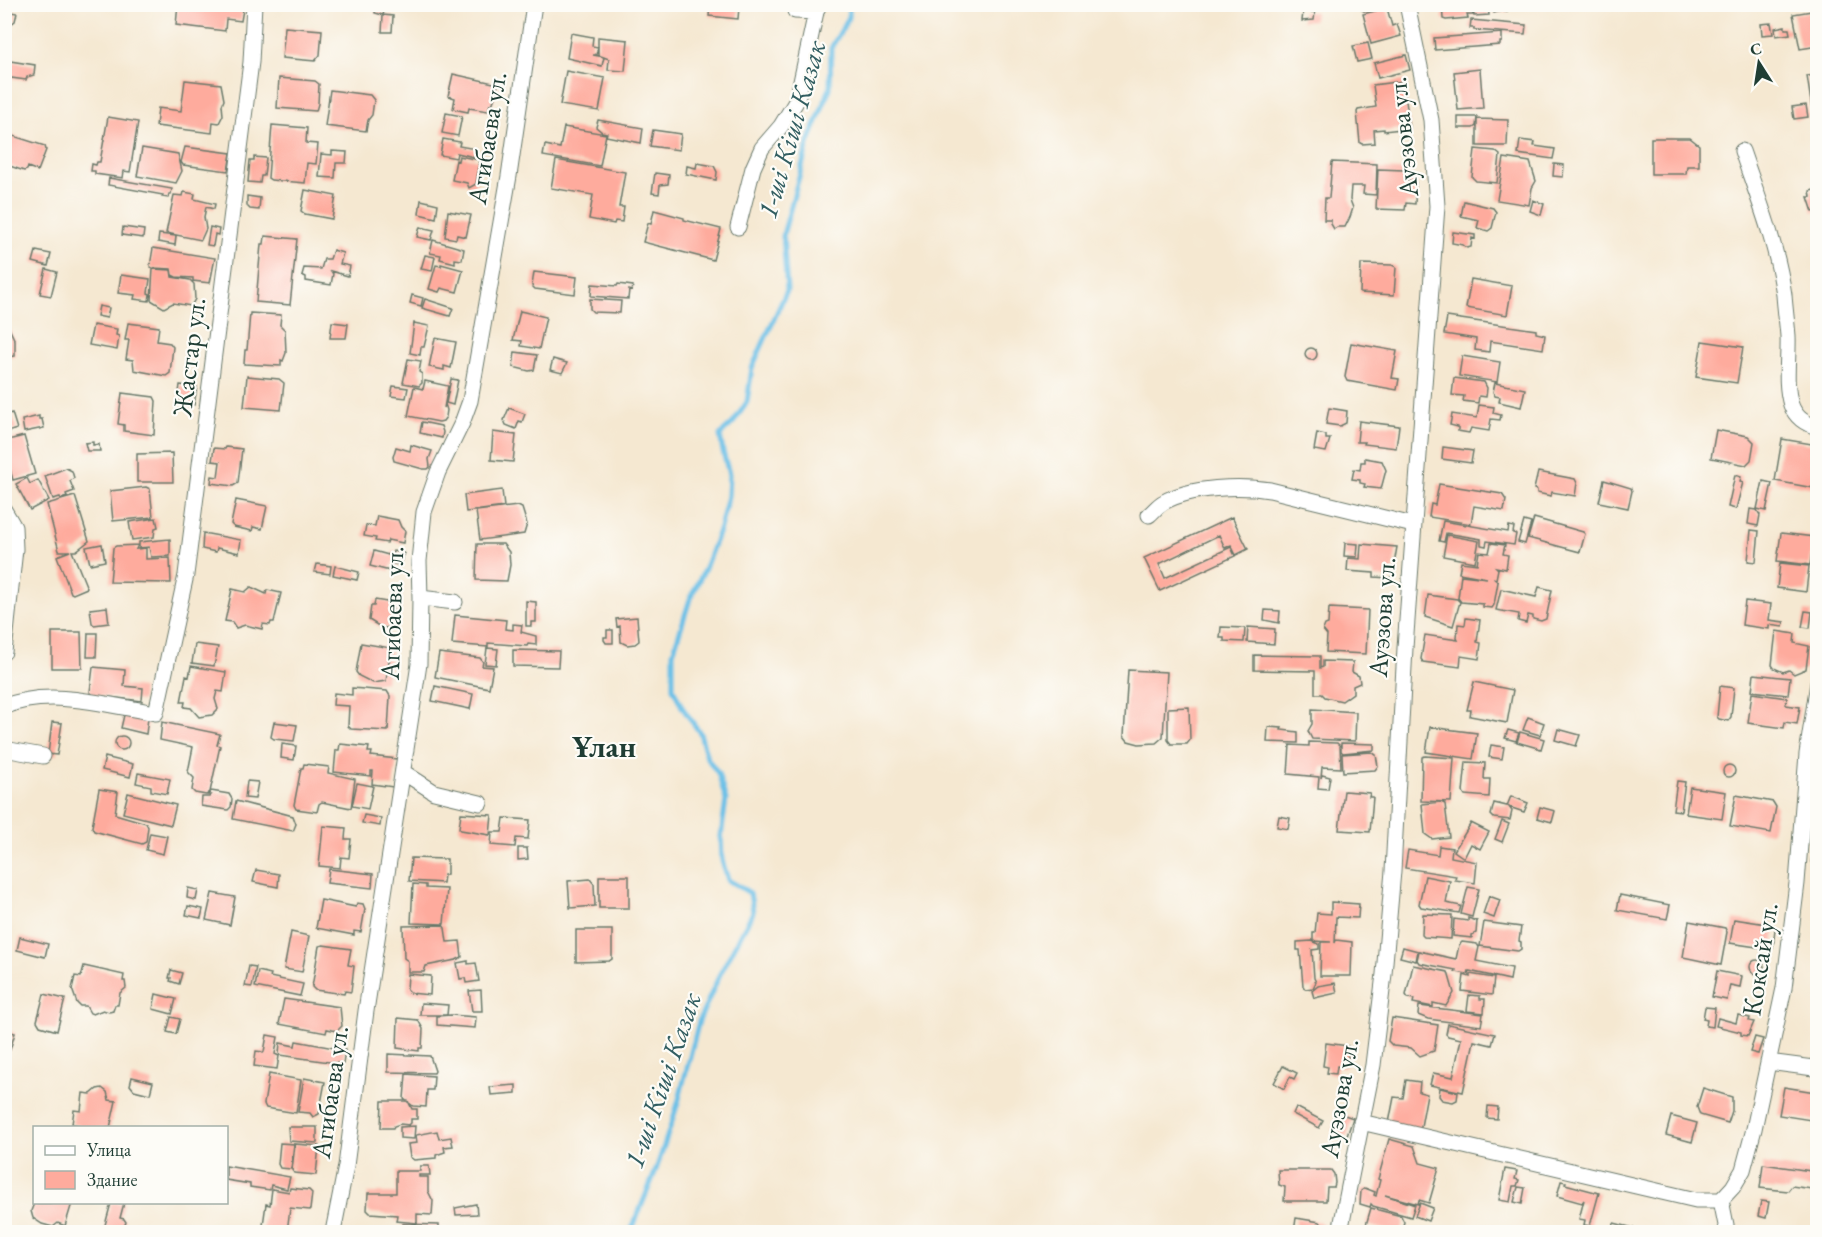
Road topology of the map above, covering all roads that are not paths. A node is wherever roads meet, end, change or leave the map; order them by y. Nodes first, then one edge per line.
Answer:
1 (254, 4) edge
2 (534, 4) edge
3 (1407, 4) edge
4 (818, 8) edge
5 (795, 11) dead end
6 (1742, 151) dead end
7 (738, 227) dead end
8 (1818, 427) edge
9 (4, 510) edge
10 (1149, 515) dead end
11 (1413, 525) junction
12 (420, 597) junction
13 (455, 602) dead end
14 (4, 652) edge
15 (1818, 683) edge
16 (4, 707) edge
17 (4, 749) edge
18 (43, 756) dead end
19 (403, 772) junction
20 (480, 803) dead end
21 (1768, 1062) junction
22 (1814, 1068) dead end
23 (1362, 1122) junction
24 (1721, 1200) junction
25 (333, 1233) edge
26 (1340, 1233) edge
27 (1725, 1233) edge

1 - 16 street, Жастар ул.
2 - 12 street, Агибаева ул.
3 - 11 street, Ауэзова ул.
4 - 5 street
4 - 7 street
6 - 8 street
9 - 14 street
10 - 11 street
11 - 23 street, Ауэзова ул.
12 - 13 street
12 - 19 street, Агибаева ул.
15 - 21 street, Коксай ул.
17 - 18 street
19 - 20 street
19 - 25 street, Агибаева ул.
21 - 22 street
21 - 24 street, Коксай ул.
23 - 24 street
23 - 26 street, Ауэзова ул.
24 - 27 street

